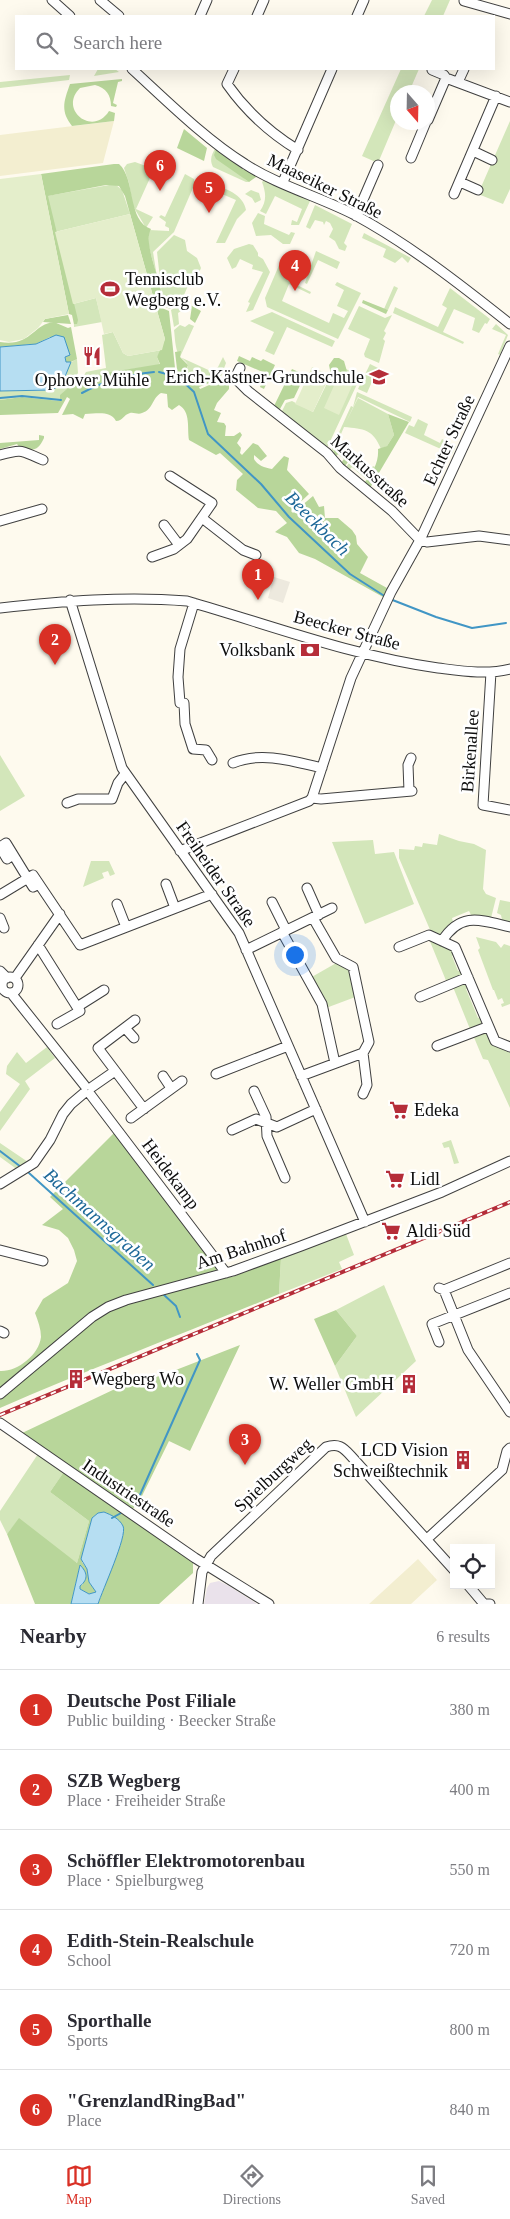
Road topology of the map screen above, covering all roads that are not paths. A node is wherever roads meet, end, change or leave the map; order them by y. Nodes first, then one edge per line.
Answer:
1 (52, 0) edge
2 (100, 0) edge
3 (207, 0) edge
4 (264, 0) edge
5 (364, 0) edge
6 (464, 1) edge
7 (488, 12) edge
8 (510, 14) edge
9 (69, 15) edge
10 (118, 15) edge
11 (200, 15) edge
12 (257, 15) edge
13 (357, 15) edge
14 (133, 70) edge
15 (234, 70) edge
16 (332, 70) edge
17 (432, 70) edge
18 (464, 70) edge
19 (446, 78) junction
20 (458, 82) junction
21 (496, 96) junction
22 (510, 102) edge
23 (435, 103) edge
24 (423, 130) edge
25 (298, 150) junction
26 (473, 151) junction
27 (411, 158) dead end
28 (492, 160) dead end
29 (378, 165) dead end
30 (283, 182) junction
31 (460, 182) junction
32 (478, 190) dead end
33 (454, 194) dead end
34 (356, 216) junction
35 (510, 324) edge
36 (510, 346) edge
37 (240, 368) dead end
38 (0, 455) edge
39 (43, 460) dead end
40 (170, 476) dead end
41 (42, 508) dead end
42 (202, 518) junction
43 (0, 521) edge
44 (164, 525) dead end
45 (420, 540) junction
46 (510, 540) edge
47 (179, 545) junction
48 (256, 555) dead end
49 (152, 557) dead end
50 (70, 600) junction
51 (194, 603) junction
52 (0, 608) edge
53 (362, 654) junction
54 (510, 669) edge
55 (491, 672) junction
56 (411, 758) dead end
57 (212, 760) dead end
58 (233, 763) dead end
59 (322, 768) junction
60 (125, 774) junction
61 (312, 798) junction
62 (67, 803) dead end
63 (510, 810) edge
64 (0, 847) edge
65 (180, 851) junction
66 (27, 878) junction
67 (166, 884) dead end
68 (307, 888) dead end
69 (212, 894) junction
70 (0, 895) edge
71 (272, 902) dead end
72 (116, 904) dead end
73 (175, 908) junction
74 (332, 908) dead end
75 (60, 914) junction
76 (316, 916) junction
77 (0, 918) edge
78 (510, 927) edge
79 (4, 928) dead end
80 (126, 928) junction
81 (284, 931) junction
82 (442, 941) junction
83 (38, 945) junction
84 (399, 948) dead end
85 (246, 950) junction
86 (0, 971) edge
87 (468, 977) junction
88 (7, 985) edge
89 (104, 990) dead end
90 (420, 996) dead end
91 (77, 1007) junction
92 (135, 1020) dead end
93 (57, 1024) dead end
94 (487, 1027) junction
95 (125, 1028) junction
96 (134, 1038) dead end
97 (288, 1046) junction
98 (437, 1046) dead end
99 (510, 1047) edge
100 (363, 1053) junction
101 (335, 1063) junction
102 (115, 1071) junction
103 (216, 1074) dead end
104 (163, 1076) dead end
105 (301, 1076) junction
106 (182, 1081) dead end
107 (171, 1088) junction
108 (88, 1090) junction
109 (254, 1091) dead end
110 (363, 1094) dead end
111 (144, 1109) junction
112 (316, 1110) junction
113 (132, 1118) dead end
114 (266, 1124) junction
115 (232, 1130) dead end
116 (510, 1161) edge
117 (285, 1178) dead end
118 (0, 1184) edge
119 (365, 1222) junction
120 (0, 1250) edge
121 (43, 1261) dead end
122 (510, 1263) edge
123 (226, 1273) junction
124 (510, 1293) edge
125 (455, 1316) junction
126 (439, 1342) dead end
127 (0, 1394) edge
128 (510, 1412) edge
129 (0, 1423) edge
130 (510, 1448) edge
131 (427, 1539) junction
132 (206, 1564) junction
133 (450, 1565) edge
134 (471, 1589) edge
135 (198, 1604) edge
136 (269, 1604) edge
137 (490, 1604) edge

1 - 9 street
2 - 10 street
3 - 11 street
4 - 12 street
5 - 13 street
6 - 7 street
7 - 8 street
14 - 30 street, Maaseiker Straße
15 - 25 street
16 - 25 street
17 - 19 street
18 - 20 street
19 - 20 street
19 - 23 street
20 - 21 street
21 - 22 street
21 - 26 street
24 - 27 street
25 - 30 street
26 - 28 street
26 - 31 street
29 - 34 street
30 - 34 street, Maaseiker Straße
31 - 32 street
31 - 33 street
34 - 35 street, Maaseiker Straße
36 - 45 street, Echter Straße
37 - 45 street, Markusstraße
38 - 39 street
40 - 42 street
41 - 43 street
42 - 47 street
42 - 48 street
44 - 47 street
45 - 46 street
45 - 53 street, Echter Straße
47 - 49 street
50 - 51 street, Beecker Straße
50 - 52 street, Beecker Straße
50 - 60 street, Freiheider Straße
51 - 53 street, Beecker Straße
51 - 57 street
53 - 55 street, Beecker Straße
53 - 59 street, Echter Straße
54 - 55 street, Beecker Straße
55 - 63 street, Birkenallee
56 - 61 street
58 - 59 street
59 - 61 street, Echter Straße
60 - 62 street
60 - 65 street, Freiheider Straße
61 - 65 street
64 - 66 street
65 - 69 street, Freiheider Straße
66 - 70 street
66 - 75 street
67 - 73 street
68 - 76 street
69 - 73 street
69 - 85 street, Freiheider Straße
71 - 81 street
72 - 80 street
73 - 80 street
74 - 76 street
75 - 80 street
75 - 83 street
76 - 81 street
76 - 100 street
77 - 79 street
78 - 82 street
81 - 85 street
81 - 101 street
82 - 84 street
82 - 87 street
83 - 88 street
83 - 91 street
85 - 97 street, Freiheider Straße
86 - 88 street, Heidekamp
87 - 90 street
87 - 94 street
88 - 108 street, Heidekamp
89 - 91 street
91 - 93 street
92 - 95 street
94 - 98 street
94 - 99 street
95 - 96 street
95 - 102 street
97 - 103 street
97 - 105 street, Freiheider Straße
100 - 101 street
100 - 110 street
101 - 105 street
102 - 108 street
102 - 111 street
104 - 107 street
105 - 112 street, Freiheider Straße
106 - 107 street
107 - 111 street
108 - 118 street
108 - 123 street, Heidekamp
109 - 114 street
111 - 113 street
112 - 114 street
112 - 119 street, Freiheider Straße
114 - 115 street
114 - 117 street
116 - 119 street, Am Bahnhof
119 - 123 street, Am Bahnhof
120 - 121 street
122 - 125 street
123 - 127 street, Am Bahnhof
124 - 125 street
125 - 126 street
125 - 128 street
129 - 132 street, Industriestraße
130 - 131 street
131 - 132 street, Spielburgweg
131 - 133 street, Spielburgweg
132 - 135 street
132 - 136 street, Industriestraße
134 - 137 street

